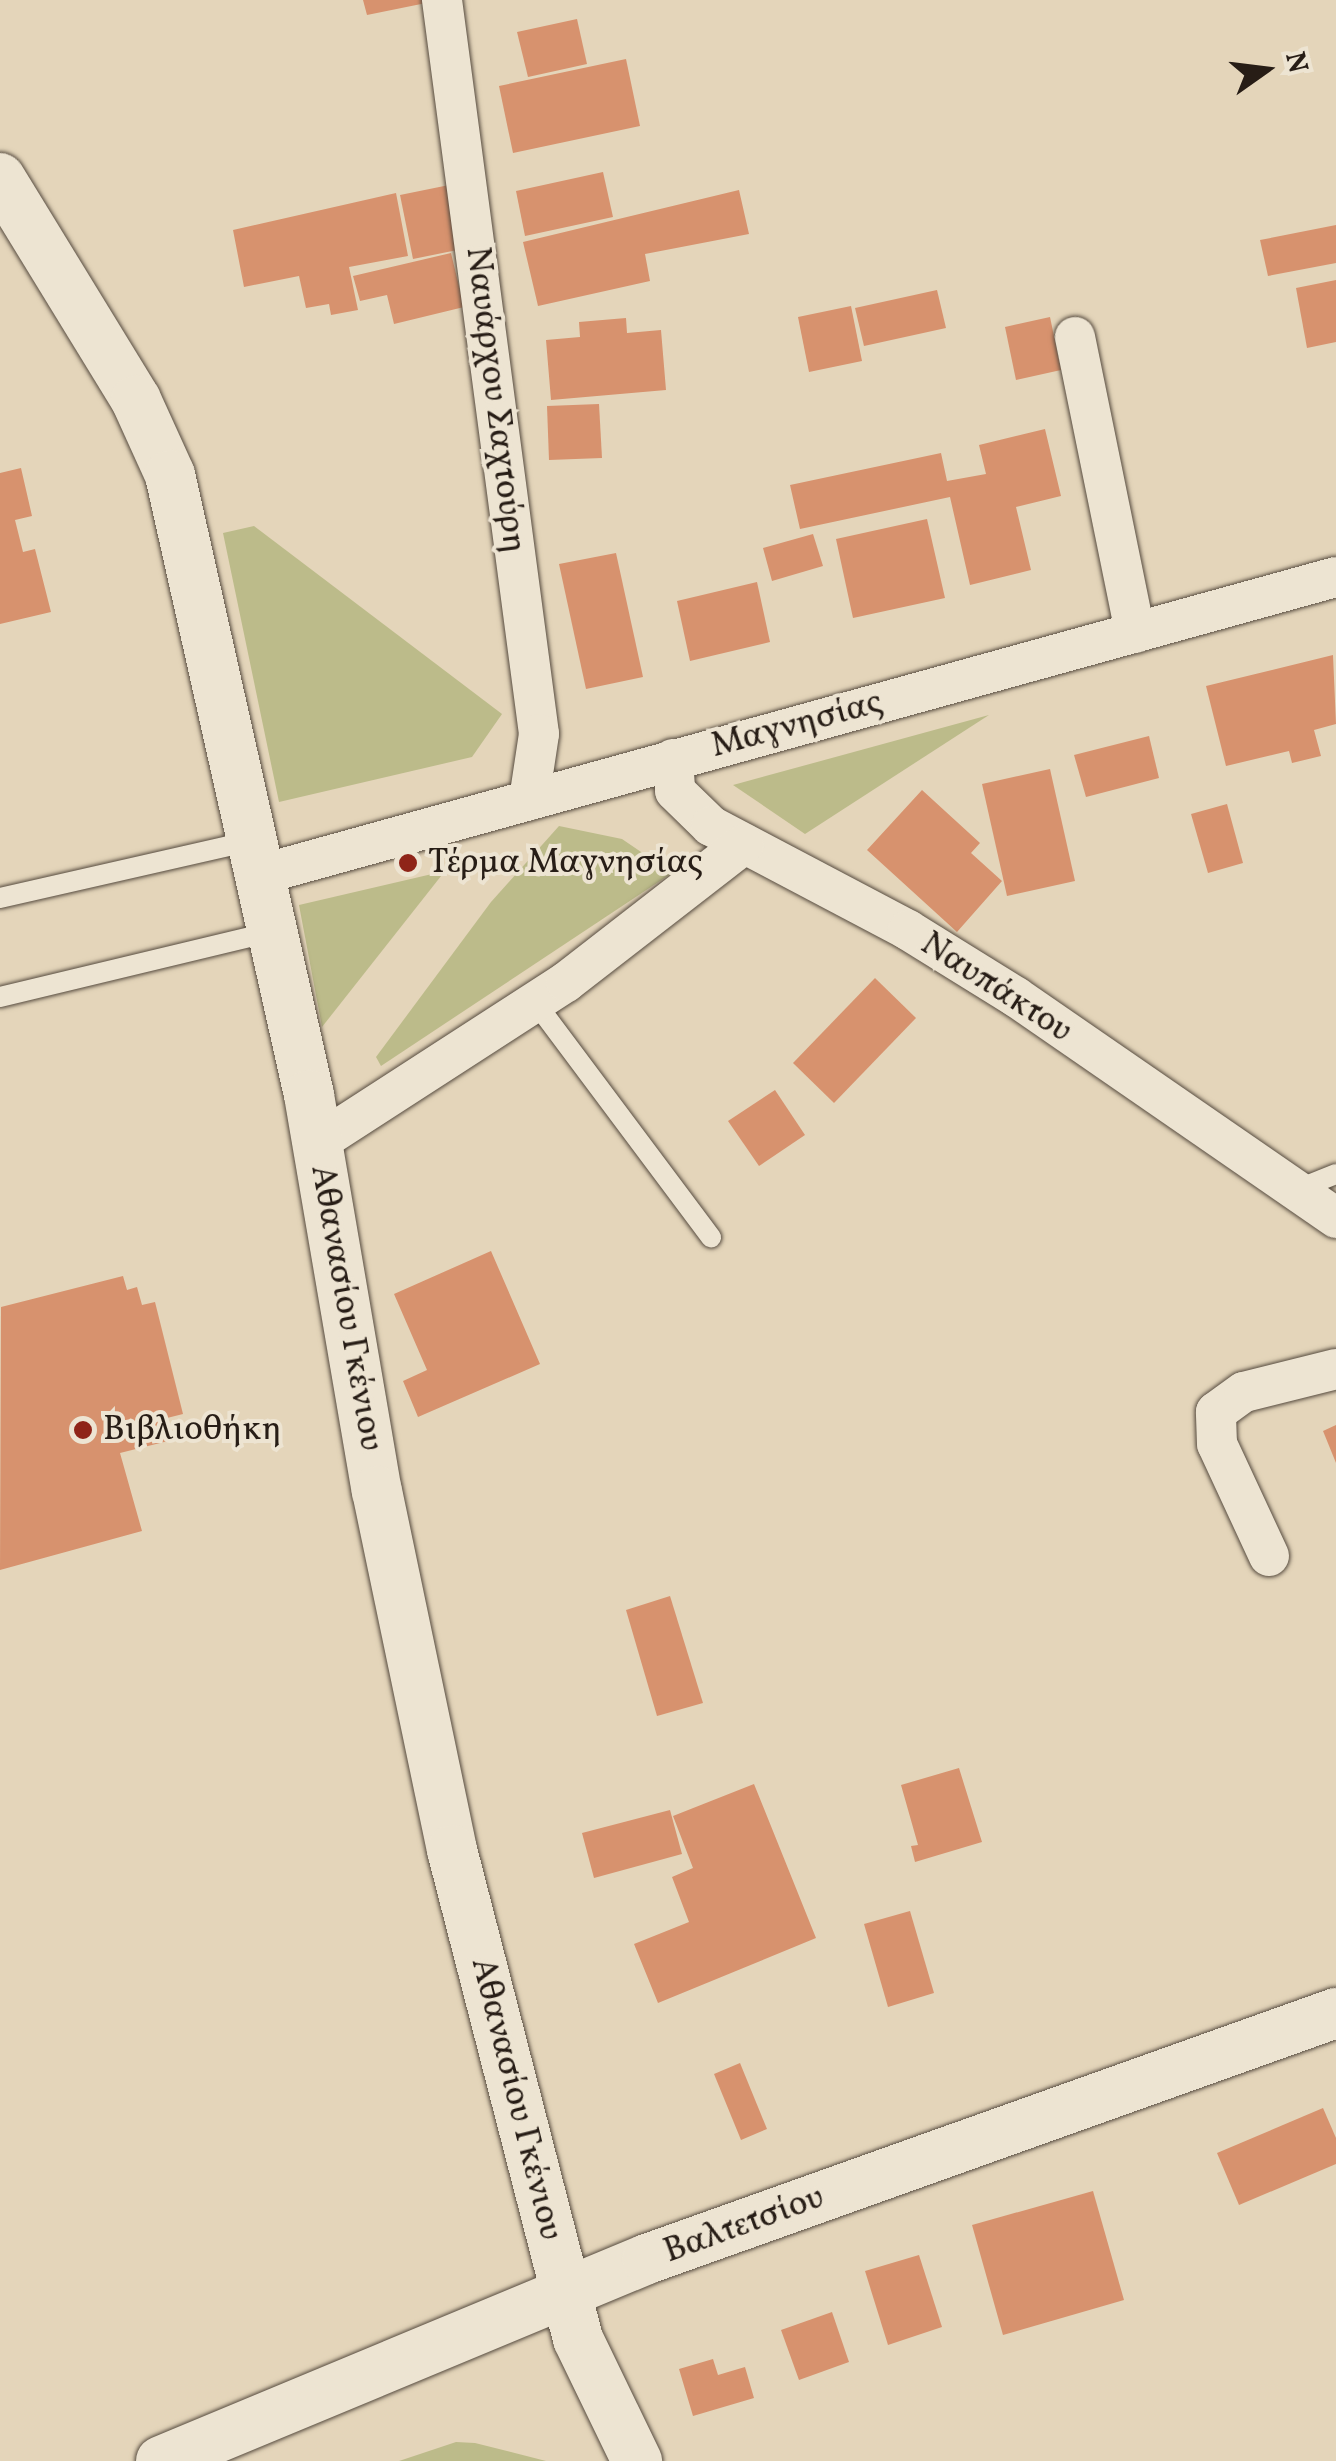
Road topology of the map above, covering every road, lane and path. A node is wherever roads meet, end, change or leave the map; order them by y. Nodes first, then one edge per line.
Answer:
1 (442, 0) edge
2 (0, 178) edge
3 (1075, 337) dead end
4 (1336, 577) edge
5 (1135, 633) junction
6 (673, 760) junction
7 (529, 800) junction
8 (744, 844) junction
9 (255, 858) junction
10 (0, 898) edge
11 (271, 932) junction
12 (0, 997) edge
13 (535, 1002) junction
14 (317, 1143) junction
15 (1336, 1174) edge
16 (1294, 1190) junction
17 (1336, 1218) edge
18 (711, 1238) dead end
19 (1336, 1369) edge
20 (1269, 1556) dead end
21 (1336, 2013) edge
22 (564, 2291) junction
23 (161, 2461) edge
24 (638, 2461) edge

1 - 7 street, Ναυάρχου Σαχτούρη
2 - 9 street, Αθανασίου Γκένιου
3 - 5 street
4 - 5 street, Μαγνησίας
5 - 6 street, Μαγνησίας
6 - 7 street, Μαγνησίας
6 - 8 street, Ναυπάκτου
7 - 9 street, Μαγνησίας
8 - 13 street
8 - 16 street, Ναυπάκτου
9 - 10 lane
9 - 11 street, Αθανασίου Γκένιου
11 - 12 lane
11 - 14 street, Αθανασίου Γκένιου
13 - 14 street
13 - 18 lane
14 - 22 street, Αθανασίου Γκένιου
15 - 16 lane
16 - 17 street, Ναυπάκτου
19 - 20 street
21 - 22 street, Βαλτετσίου
22 - 23 street, Βαλτετσίου
22 - 24 street, Αθανασίου Γκένιου

